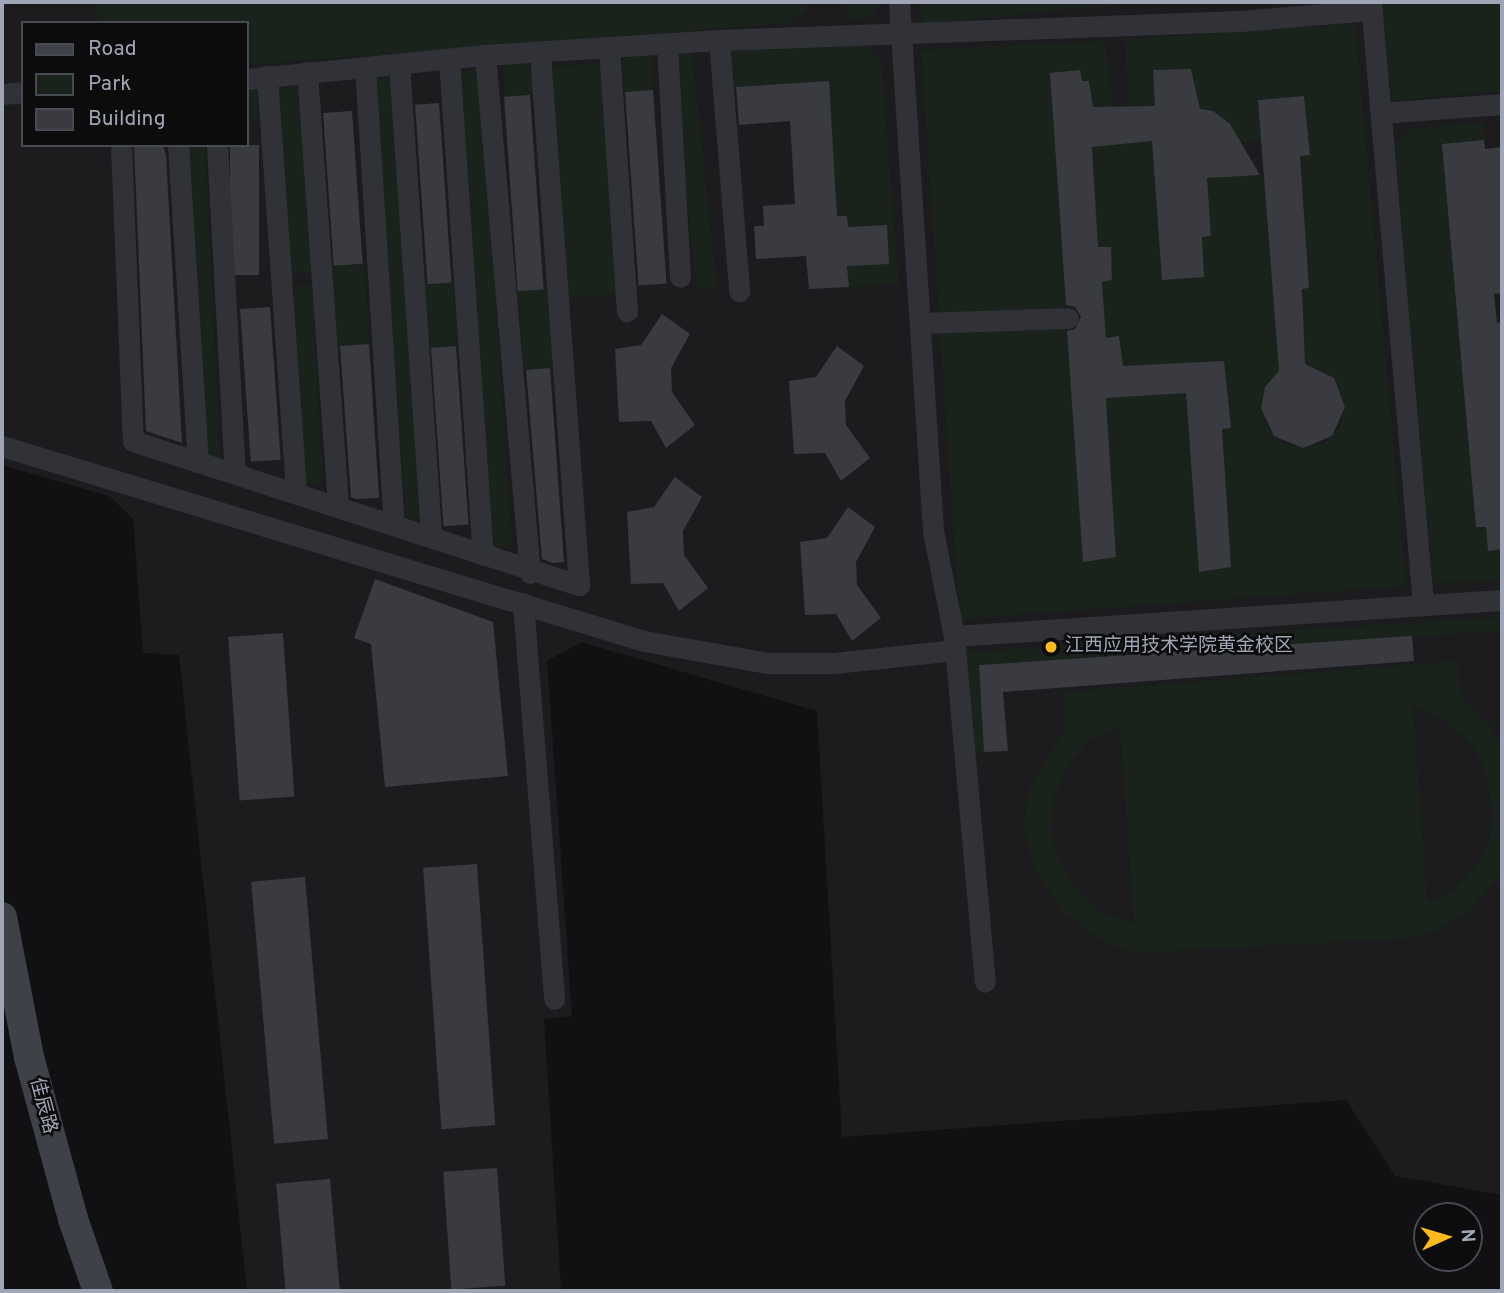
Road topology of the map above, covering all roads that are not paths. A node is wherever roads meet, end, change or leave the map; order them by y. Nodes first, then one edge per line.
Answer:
1 (899, 2) edge
2 (1371, 6) edge
3 (901, 35) junction
4 (719, 40) junction
5 (667, 44) junction
6 (609, 48) junction
7 (540, 54) junction
8 (485, 55) junction
9 (449, 59) junction
10 (399, 64) junction
11 (365, 67) junction
12 (307, 72) junction
13 (257, 78) edge
14 (21, 92) edge
15 (2, 94) edge
16 (1502, 104) edge
17 (1381, 113) junction
18 (121, 147) edge
19 (177, 147) edge
20 (217, 147) edge
21 (680, 277) dead end
22 (739, 291) dead end
23 (627, 311) dead end
24 (1068, 318) dead end
25 (921, 323) junction
26 (2, 446) edge
27 (198, 462) junction
28 (235, 474) junction
29 (296, 492) junction
30 (338, 505) junction
31 (394, 524) junction
32 (431, 536) junction
33 (483, 555) junction
34 (530, 573) junction
35 (1502, 600) edge
36 (523, 603) junction
37 (1423, 604) junction
38 (954, 643) junction
39 (2, 917) edge
40 (985, 982) dead end
41 (554, 999) dead end
42 (2, 1021) edge
43 (78, 1291) edge
44 (98, 1291) edge

1 - 3 street
2 - 3 street
2 - 17 street
3 - 4 street
3 - 25 street
4 - 5 street
4 - 22 street
5 - 6 street
5 - 21 street
6 - 7 street
6 - 23 street
7 - 8 street
7 - 34 street
8 - 9 street
8 - 34 street
9 - 10 street
9 - 33 street
10 - 11 street
10 - 32 street
11 - 12 street
11 - 31 street
12 - 13 street
12 - 30 street
13 - 29 street
14 - 15 street
16 - 17 street
17 - 37 street
18 - 27 street
19 - 27 street
20 - 28 street
24 - 25 street
25 - 38 street
26 - 36 street
27 - 28 street
28 - 29 street
29 - 30 street
30 - 31 street
31 - 32 street
32 - 33 street
33 - 34 street
35 - 37 street
36 - 38 street
36 - 41 street
37 - 38 street
38 - 40 street
39 - 44 main road, 佳辰路
42 - 43 main road, 佳辰路

